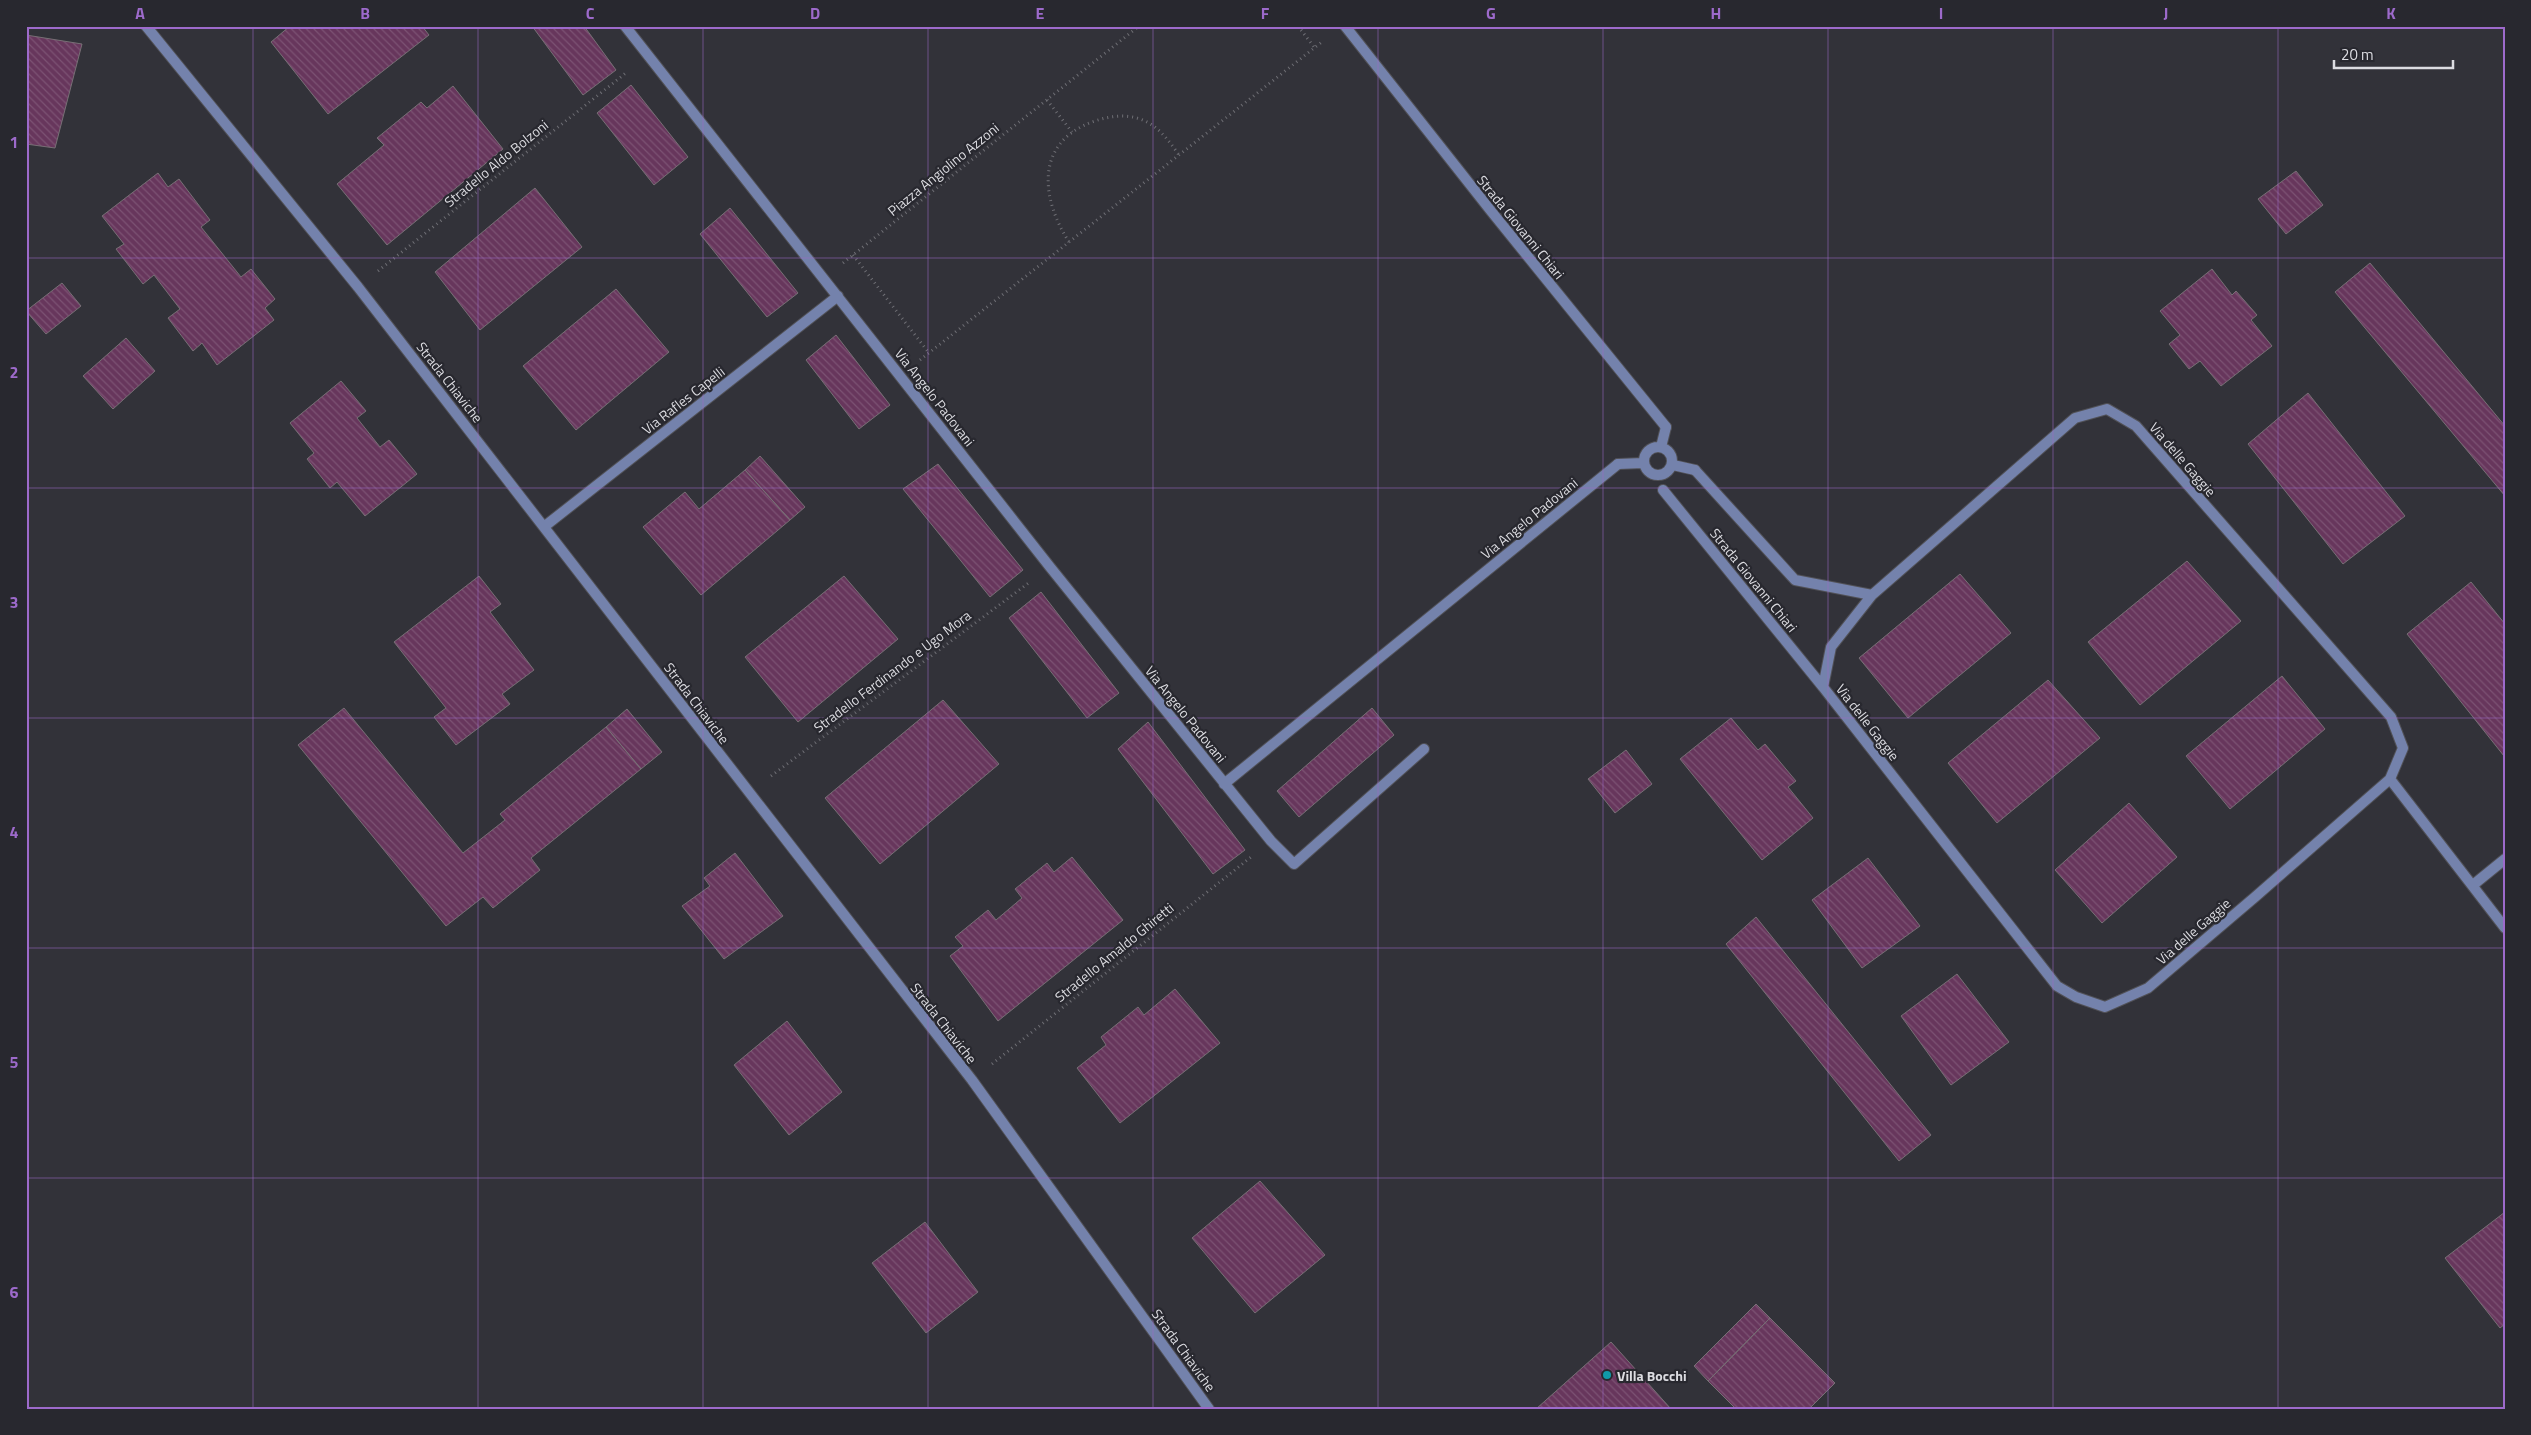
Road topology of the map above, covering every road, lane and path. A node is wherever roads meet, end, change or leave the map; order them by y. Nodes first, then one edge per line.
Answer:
1 (146, 26) edge
2 (625, 26) edge
3 (1139, 26) edge
4 (1298, 26) edge
5 (1345, 26) edge
6 (1328, 37) dead end
7 (1314, 48) junction
8 (648, 55) junction
9 (1047, 100) junction
10 (1072, 132) junction
11 (1179, 155) junction
12 (1069, 242) junction
13 (853, 255) junction
14 (824, 279) junction
15 (358, 288) junction
16 (838, 296) junction
17 (929, 353) junction
18 (900, 376) junction
19 (1661, 447) junction
20 (1644, 464) junction
21 (1673, 465) junction
22 (1657, 476) junction
23 (545, 526) junction
24 (1050, 567) junction
25 (1872, 595) junction
26 (1823, 687) junction
27 (1424, 749) dead end
28 (2390, 779) junction
29 (1224, 784) junction
30 (748, 793) junction
31 (1271, 841) junction
32 (2505, 859) edge
33 (2473, 885) junction
34 (2505, 928) edge
35 (972, 1080) junction
36 (1209, 1409) edge

1 - 15 street, Strada Chiaviche
2 - 8 street, Via Angelo Padovani
3 - 9 path, Piazza Angiolino Azzoni
4 - 7 path
5 - 19 street, Strada Giovanni Chiari
6 - 7 path
7 - 11 path
8 - 14 street, Via Angelo Padovani
8 - 15 path, Stradello Aldo Bolzoni
9 - 10 path
9 - 13 path, Piazza Angiolino Azzoni
10 - 11 path
10 - 12 path
11 - 12 path
12 - 17 path
13 - 14 path, Piazza Angiolino Azzoni
13 - 17 path
14 - 16 street, Via Angelo Padovani
15 - 23 street, Strada Chiaviche
16 - 18 street, Via Angelo Padovani
16 - 23 street, Via Rafles Capelli
17 - 18 path
18 - 24 street, Via Angelo Padovani
19 - 20 street
19 - 21 street
20 - 22 street
20 - 29 street, Via Angelo Padovani
21 - 22 street
21 - 25 street, Strada Giovanni Chiari
22 - 26 street, Strada Giovanni Chiari
23 - 30 street, Strada Chiaviche
24 - 29 street, Via Angelo Padovani
24 - 30 path, Stradello Ferdinando e Ugo Mora
25 - 26 street, Via delle Gaggie
25 - 28 street, Via delle Gaggie
26 - 28 street, Via delle Gaggie
27 - 31 street, Via Angelo Padovani
28 - 33 street
29 - 31 street, Via Angelo Padovani
30 - 35 street, Strada Chiaviche
31 - 35 path, Stradello Amaldo Ghiretti
32 - 33 street
33 - 34 street
35 - 36 street, Strada Chiaviche

